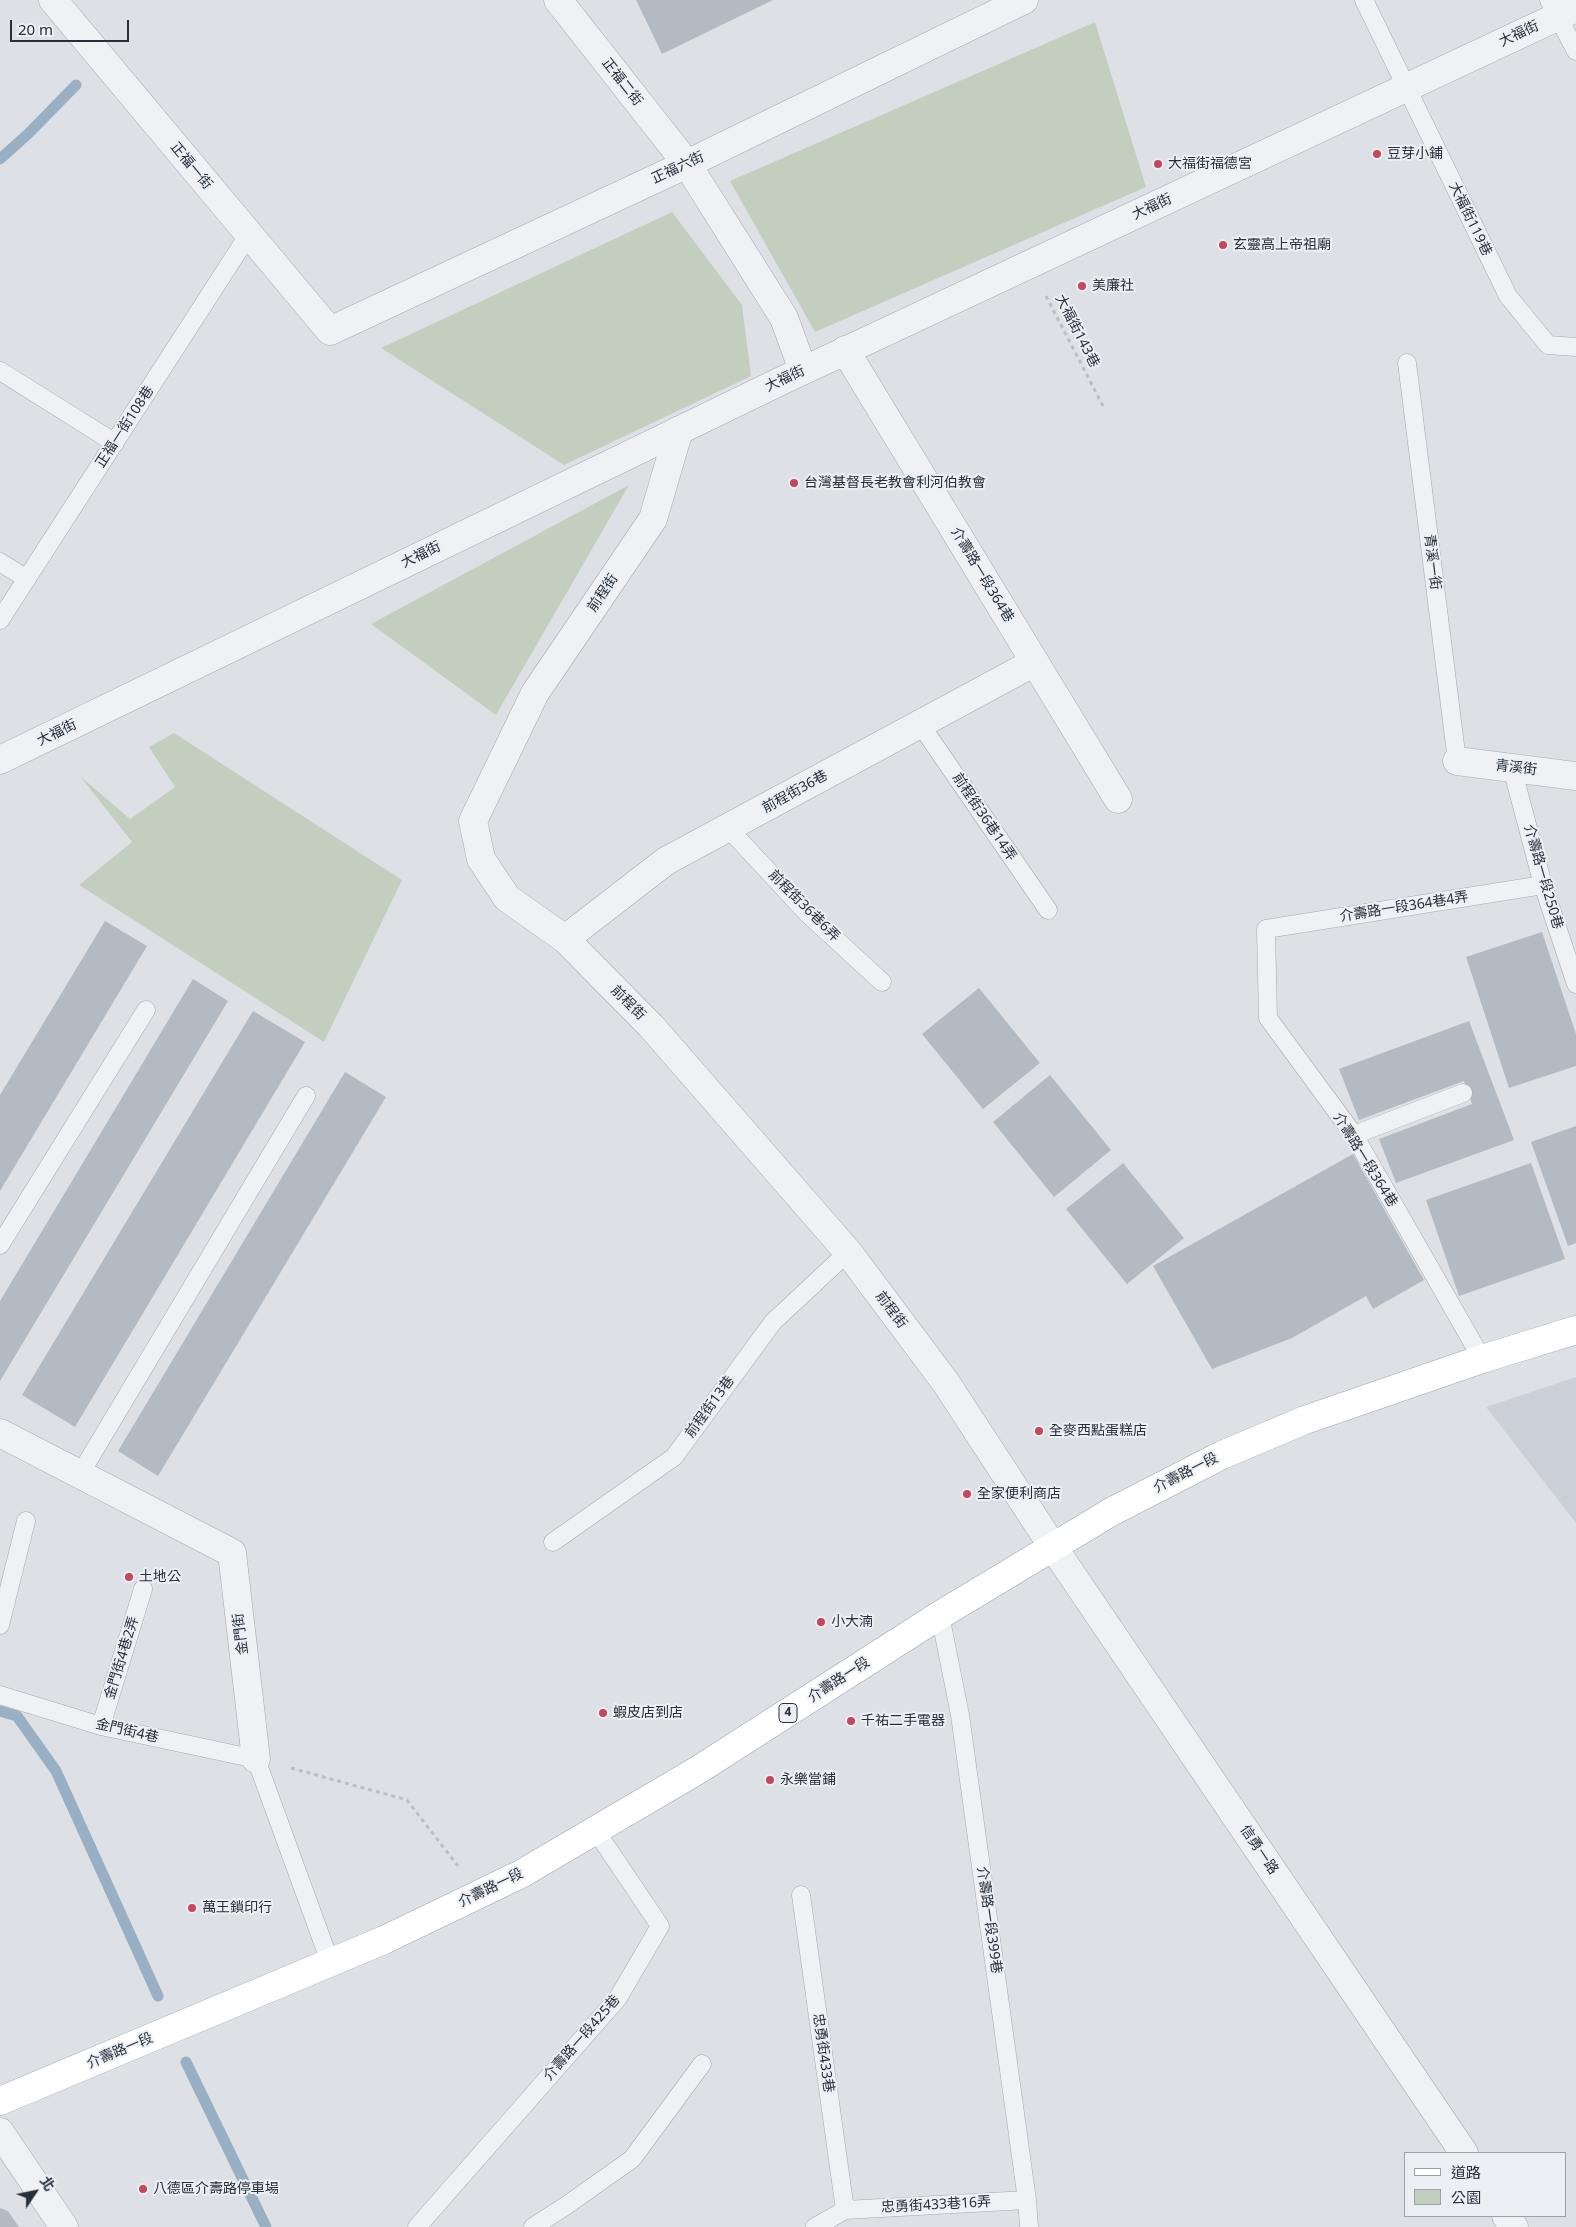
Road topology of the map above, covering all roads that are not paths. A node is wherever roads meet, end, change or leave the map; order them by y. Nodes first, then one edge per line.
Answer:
1 (53, 0) edge
2 (558, 0) edge
3 (1024, 0) edge
4 (1364, 0) edge
5 (1561, 8) edge
6 (1576, 51) edge
7 (1405, 88) junction
8 (687, 164) junction
9 (248, 234) junction
10 (330, 331) joint
11 (1576, 346) edge
12 (846, 350) junction
13 (1407, 364) dead end
14 (803, 370) junction
15 (0, 371) edge
16 (678, 430) junction
17 (115, 443) junction
18 (0, 562) edge
19 (27, 579) junction
20 (0, 620) edge
21 (1035, 662) junction
22 (920, 724) junction
23 (0, 760) edge
24 (1457, 761) joint
25 (1512, 768) junction
26 (1576, 776) edge
27 (1118, 799) dead end
28 (728, 828) junction
29 (1543, 885) junction
30 (1048, 910) dead end
31 (1266, 929) joint
32 (565, 939) junction
33 (882, 982) dead end
34 (1576, 984) edge
35 (146, 1010) dead end
36 (1463, 1093) dead end
37 (306, 1096) dead end
38 (1354, 1135) junction
39 (0, 1245) edge
40 (848, 1252) junction
41 (1576, 1330) edge
42 (1482, 1359) junction
43 (0, 1433) edge
44 (79, 1476) junction
45 (26, 1521) dead end
46 (553, 1542) dead end
47 (1053, 1547) junction
48 (143, 1589) dead end
49 (940, 1615) junction
50 (0, 1625) edge
51 (0, 1696) edge
52 (101, 1726) junction
53 (256, 1759) junction
54 (596, 1831) junction
55 (801, 1895) dead end
56 (330, 1962) junction
57 (702, 2064) dead end
58 (0, 2101) edge
59 (0, 2132) edge
60 (1463, 2152) edge
61 (1027, 2200) junction
62 (845, 2210) junction
63 (422, 2225) edge
64 (64, 2227) edge
65 (533, 2227) edge
66 (815, 2227) edge
67 (1028, 2227) edge

1 - 9 street, 正福一街
2 - 8 street, 正福二街
3 - 8 street, 正福六街
4 - 7 lane, 大福街119巷
5 - 6 lane
5 - 7 street, 大福街
7 - 11 lane, 大福街119巷
7 - 12 street, 大福街
8 - 10 street, 正福六街
8 - 14 street, 正福二街
9 - 10 street, 正福一街
9 - 17 lane, 正福一街108巷
12 - 14 street, 大福街
12 - 21 street, 介壽路一段364巷
13 - 24 lane, 青溪一街
14 - 16 street, 大福街
15 - 17 lane
16 - 23 street, 大福街
16 - 32 street, 前程街
17 - 19 lane, 正福一街108巷
18 - 19 lane
19 - 20 lane, 正福一街108巷
21 - 22 street, 前程街36巷
21 - 27 street, 介壽路一段364巷
22 - 28 street, 前程街36巷
22 - 30 lane, 前程街36巷14弄
24 - 25 street, 青溪街
25 - 26 street, 青溪街
25 - 29 lane, 介壽路一段250巷
28 - 32 street, 前程街36巷
28 - 33 lane, 前程街36巷6弄
29 - 31 lane, 介壽路一段364巷4弄
29 - 34 lane, 介壽路一段250巷
31 - 38 lane, 介壽路一段364巷
32 - 40 street, 前程街
35 - 39 lane
36 - 38 lane
37 - 44 lane
38 - 42 lane, 介壽路一段364巷
40 - 46 lane, 前程街13巷
40 - 47 street, 前程街
41 - 42 main road, 介壽路一段 / 4
42 - 47 main road, 介壽路一段 / 4
43 - 44 street, 金門街
44 - 53 street, 金門街
45 - 50 lane
47 - 49 main road, 介壽路一段 / 4
47 - 60 street, 信勇一路
48 - 52 lane, 金門街4巷2弄
49 - 54 main road, 介壽路一段 / 4
49 - 61 lane, 介壽路一段399巷
51 - 52 lane, 金門街4巷
52 - 53 lane, 金門街4巷
53 - 56 lane, 金門街
54 - 56 main road, 介壽路一段 / 4
54 - 63 lane, 介壽路一段425巷
55 - 62 lane, 忠勇街433巷
56 - 58 main road, 介壽路一段 / 4
57 - 65 lane
59 - 64 street
61 - 62 lane, 忠勇街433巷16弄
61 - 67 lane, 介壽路一段399巷
62 - 66 lane

